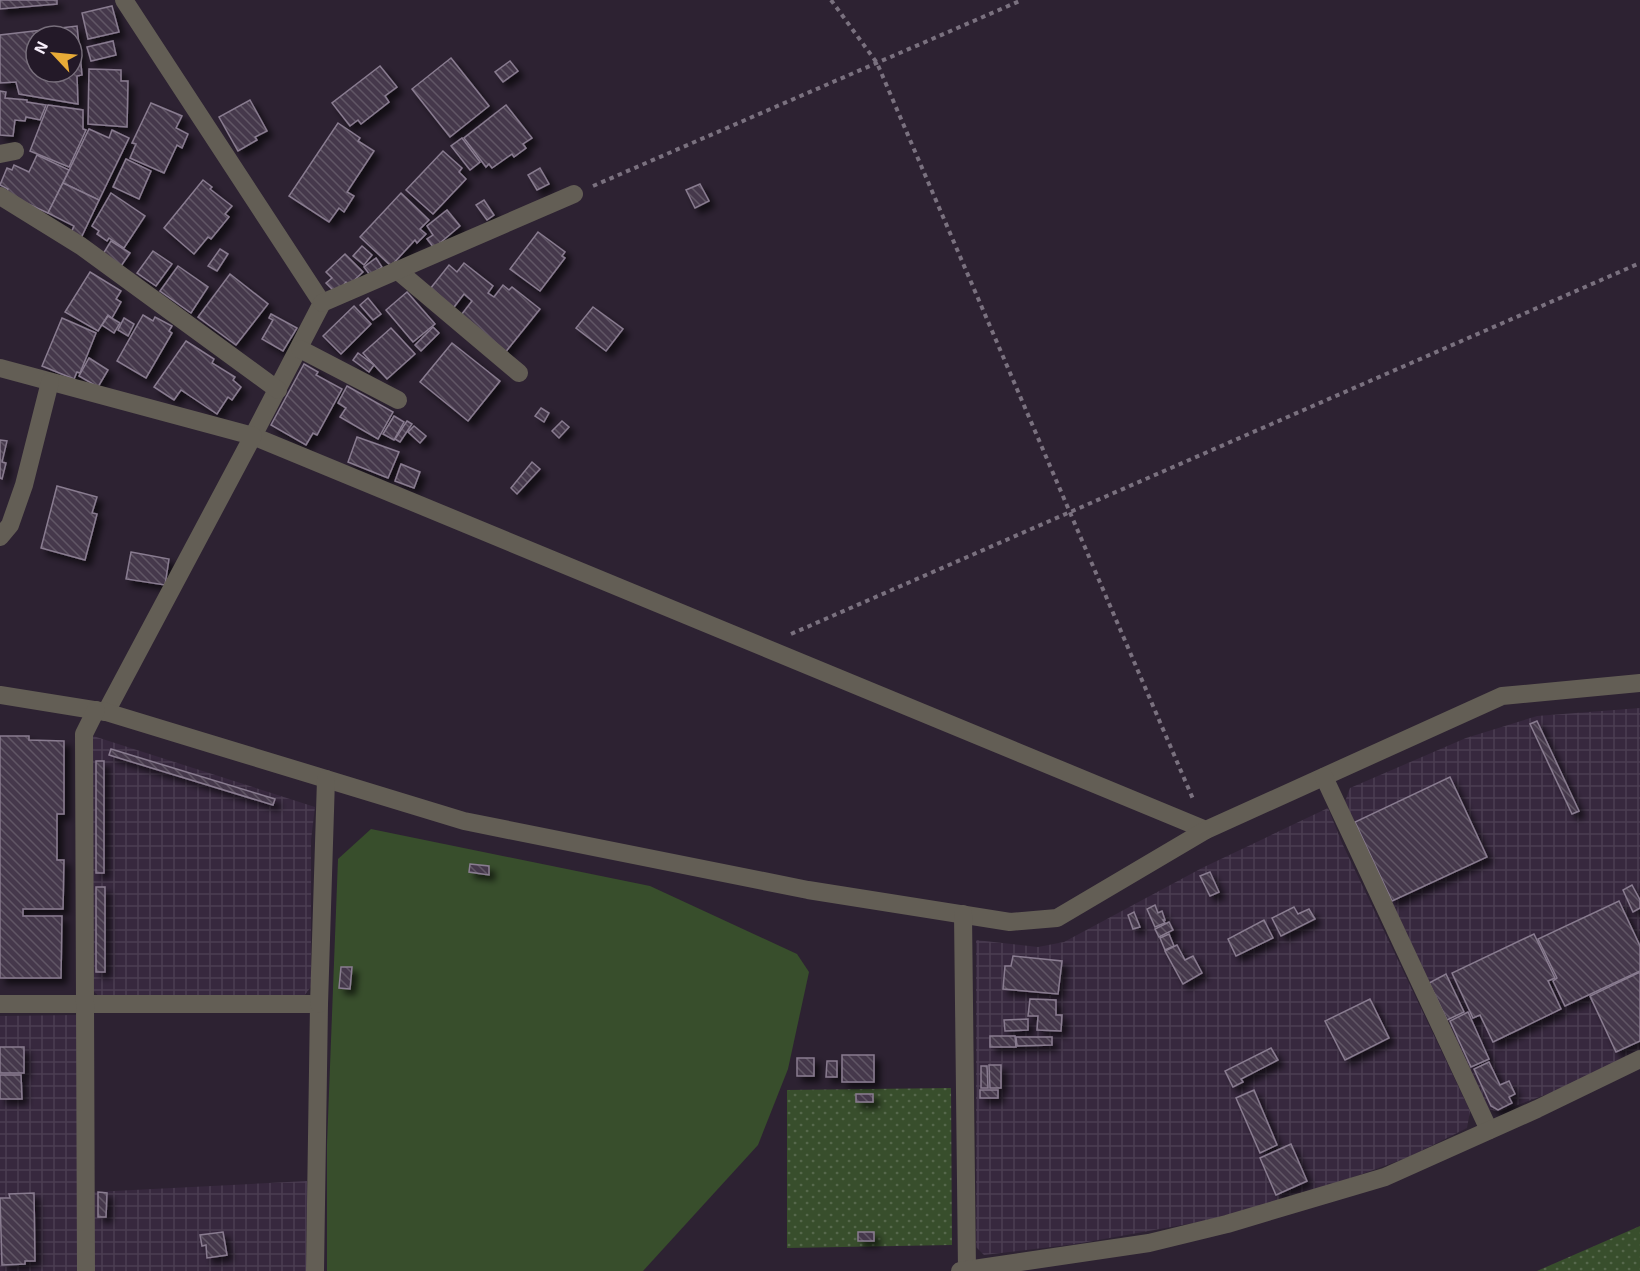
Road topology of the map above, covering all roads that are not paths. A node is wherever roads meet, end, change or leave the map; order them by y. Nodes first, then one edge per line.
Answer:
1 (124, 0) edge
2 (574, 194) road end
3 (0, 196) edge
4 (398, 270) junction
5 (322, 303) junction
6 (300, 349) junction
7 (0, 368) edge
8 (519, 374) dead end
9 (50, 382) junction
10 (278, 390) junction
11 (398, 400) dead end
12 (253, 436) junction
13 (0, 537) edge
14 (1640, 683) edge
15 (0, 694) edge
16 (101, 711) junction
17 (1324, 777) junction
18 (326, 779) junction
19 (1206, 830) junction
20 (963, 914) junction
21 (86, 1003) junction
22 (0, 1004) edge
23 (319, 1004) junction
24 (1640, 1059) edge
25 (1489, 1130) junction
26 (964, 1270) edge
27 (86, 1271) edge
28 (315, 1271) edge

1 - 5 street
2 - 4 street
3 - 10 street
4 - 5 street
4 - 8 street
5 - 6 street
6 - 10 street
6 - 11 street
7 - 9 street
9 - 12 street
9 - 13 street
10 - 12 street
12 - 16 street
12 - 19 street
14 - 17 street
15 - 16 street
16 - 18 street
16 - 21 street
17 - 19 street
17 - 25 street
18 - 20 street
18 - 23 street
19 - 20 street
20 - 26 street
21 - 22 street
21 - 23 street
21 - 27 street
23 - 28 street
24 - 25 street
25 - 26 street

